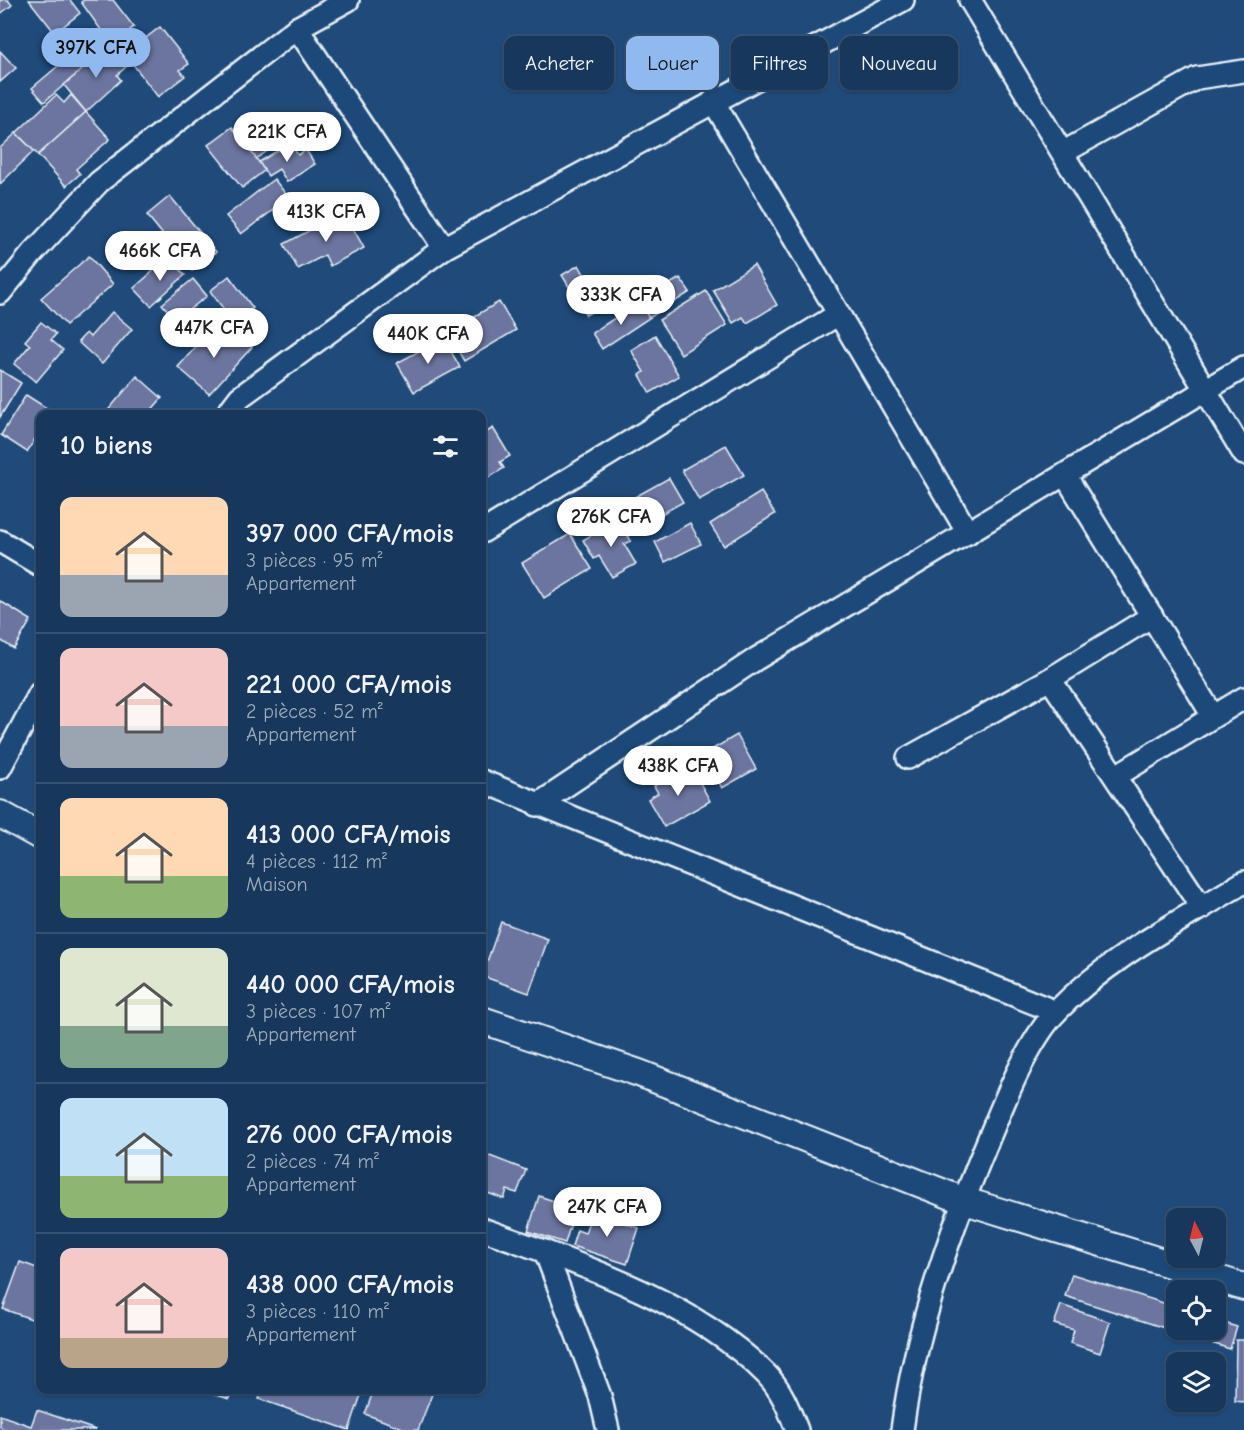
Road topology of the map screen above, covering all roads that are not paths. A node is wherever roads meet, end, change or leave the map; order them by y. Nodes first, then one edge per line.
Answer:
1 (348, 0) edge
2 (903, 0) edge
3 (970, 0) edge
4 (297, 28) junction
5 (1244, 71) edge
6 (713, 101) junction
7 (1064, 152) junction
8 (444, 248) junction
9 (0, 293) edge
10 (837, 315) junction
11 (1244, 367) edge
12 (1204, 391) junction
13 (229, 410) edge
14 (1244, 454) edge
15 (1065, 475) junction
16 (486, 530) edge
17 (968, 533) junction
18 (0, 541) edge
19 (36, 563) edge
20 (1152, 616) junction
21 (1050, 679) junction
22 (1244, 698) edge
23 (36, 700) edge
24 (1213, 716) junction
25 (908, 758) dead end
26 (0, 768) edge
27 (1116, 776) junction
28 (486, 783) edge
29 (537, 805) junction
30 (0, 814) edge
31 (36, 834) edge
32 (1244, 882) edge
33 (1202, 908) junction
34 (1056, 1012) junction
35 (486, 1021) edge
36 (963, 1200) junction
37 (486, 1230) edge
38 (545, 1251) junction
39 (1244, 1287) edge
40 (608, 1430) edge
41 (797, 1430) edge
42 (902, 1430) edge

1 - 4 street
2 - 6 street
3 - 7 street
4 - 8 street
4 - 9 street
5 - 7 street
6 - 8 street
6 - 10 street
7 - 12 street
8 - 13 street
10 - 16 street
10 - 17 street
11 - 12 street
12 - 14 street
12 - 15 street
15 - 17 street
15 - 20 street
17 - 29 street
18 - 19 street
20 - 21 street
20 - 24 street
21 - 25 street
21 - 27 street
22 - 24 street
23 - 26 street
24 - 27 street
27 - 33 street
28 - 29 street
29 - 34 street
30 - 31 main road
32 - 33 street
33 - 34 street
34 - 36 street
35 - 36 main road
36 - 39 main road
36 - 42 street
37 - 38 street
38 - 40 street
38 - 41 street

